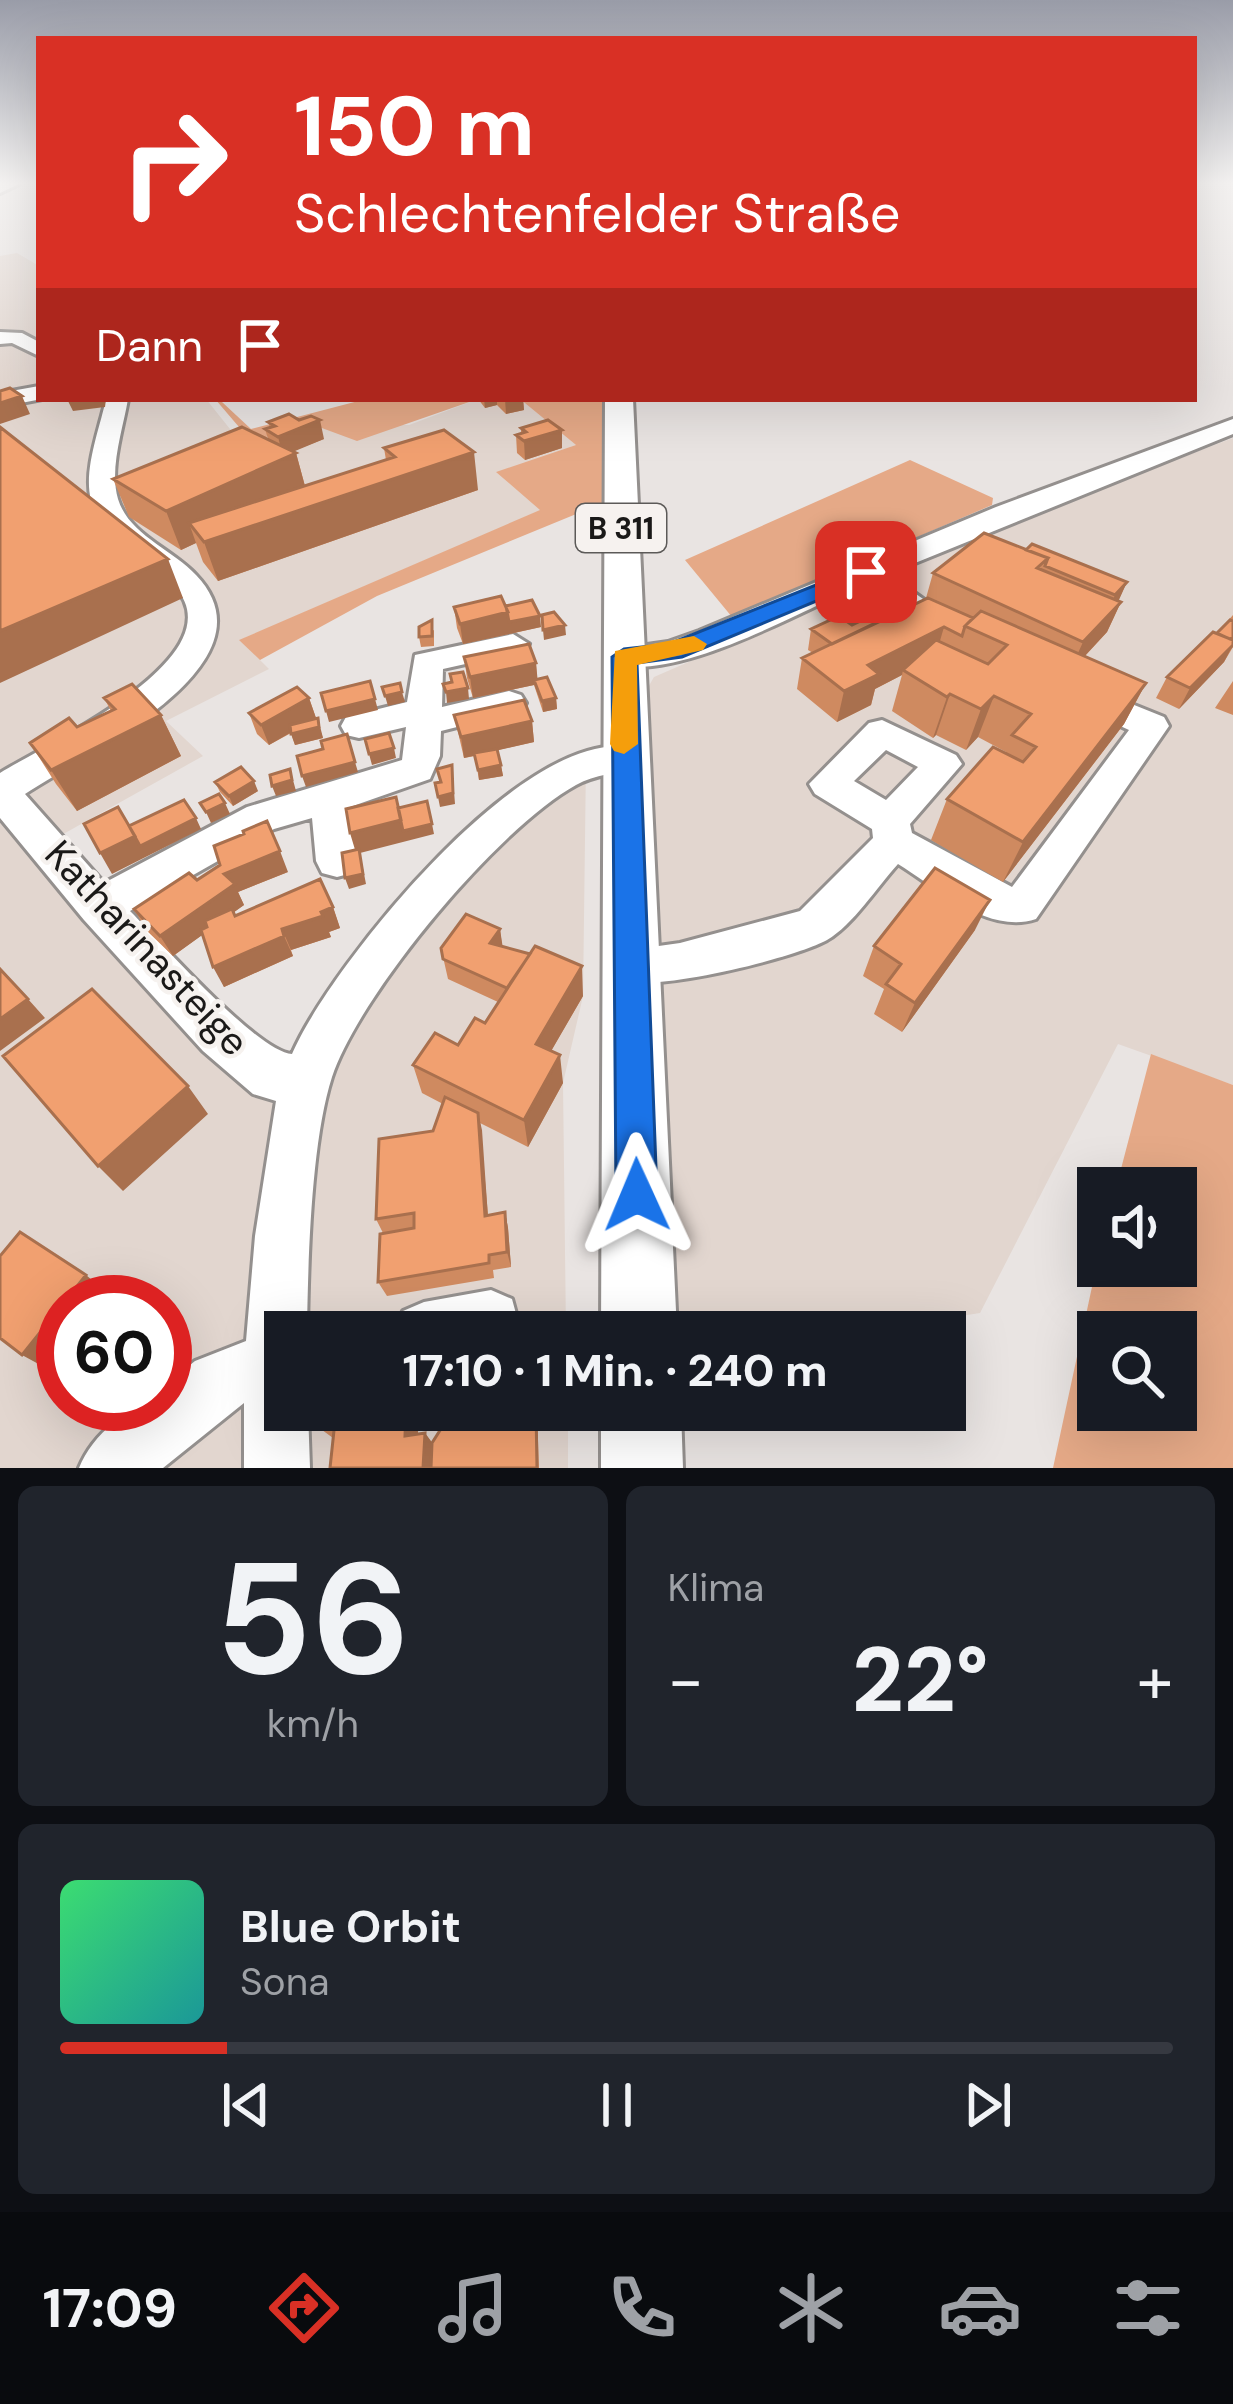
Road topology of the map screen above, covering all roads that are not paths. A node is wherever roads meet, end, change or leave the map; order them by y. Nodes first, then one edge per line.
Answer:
1 (0, 338) edge
2 (36, 348) edge
3 (36, 394) edge
4 (0, 400) edge
5 (118, 402) edge
6 (619, 402) edge
7 (1233, 426) edge
8 (1192, 442) junction
9 (1233, 456) edge
10 (866, 572) junction
11 (512, 644) edge
12 (972, 644) edge
13 (624, 657) junction
14 (1051, 681) edge
15 (509, 703) edge
16 (424, 717) junction
17 (359, 726) dead end
18 (624, 758) junction
19 (0, 791) edge
20 (329, 799) junction
21 (338, 861) edge
22 (99, 907) junction
23 (632, 966) junction
24 (306, 1079) junction
25 (279, 1311) edge
26 (639, 1311) edge
27 (264, 1364) edge
28 (278, 1431) edge
29 (641, 1431) edge
30 (112, 1468) edge
31 (277, 1468) edge
32 (642, 1468) edge

1 - 2 street
3 - 4 street
5 - 19 street
6 - 13 main road, B 311
7 - 8 street
8 - 9 street
8 - 10 street
10 - 12 street
10 - 13 street
11 - 16 street
13 - 18 main road, B 311
14 - 23 street
15 - 16 street
16 - 17 street
16 - 20 street
18 - 23 main road, B 311
18 - 24 street
19 - 22 street, Katharinasteige
20 - 21 street
20 - 22 street
22 - 24 street, Katharinasteige
23 - 26 main road, B 311
24 - 25 street
27 - 30 street
28 - 31 street
29 - 32 main road

